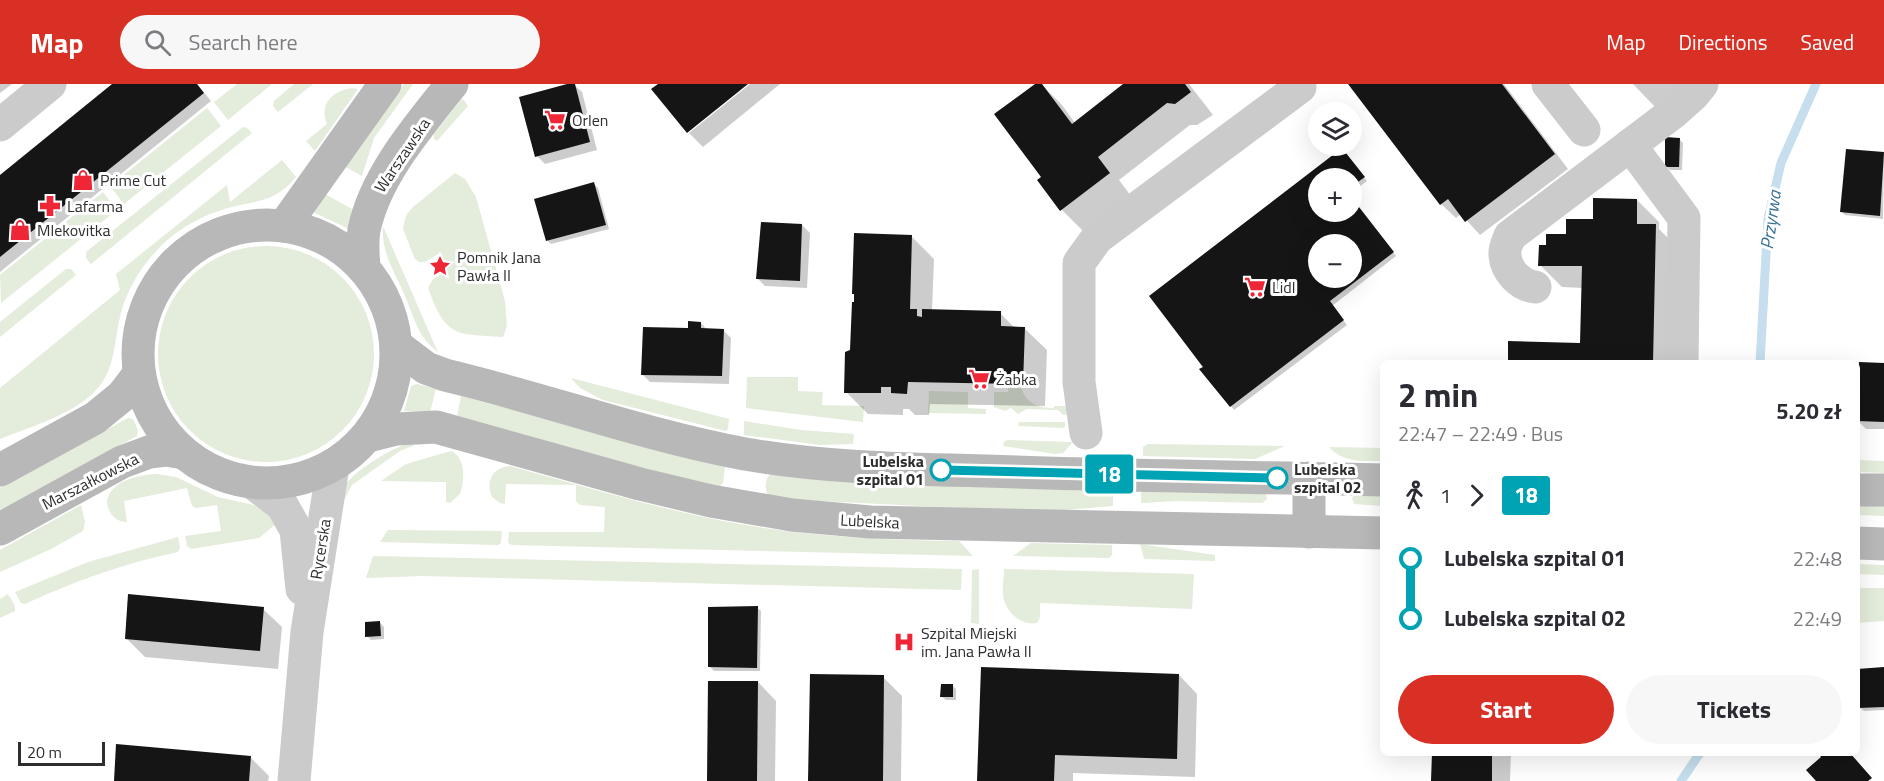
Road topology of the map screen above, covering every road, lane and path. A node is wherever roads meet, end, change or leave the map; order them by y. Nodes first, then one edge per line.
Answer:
1 (50, 84) edge
2 (385, 84) edge
3 (451, 84) edge
4 (1297, 84) edge
5 (1548, 84) edge
6 (1702, 84) edge
7 (0, 124) edge
8 (1584, 130) dead end
9 (1630, 145) junction
10 (284, 226) junction
11 (363, 267) junction
12 (1536, 287) dead end
13 (397, 346) junction
14 (1682, 360) edge
15 (139, 374) junction
16 (1086, 433) dead end
17 (368, 436) junction
18 (184, 453) junction
19 (746, 454) junction
20 (333, 466) junction
21 (0, 470) edge
22 (1310, 478) junction
23 (1380, 480) edge
24 (253, 483) junction
25 (1860, 490) edge
26 (1884, 490) edge
27 (736, 506) junction
28 (0, 529) edge
29 (1309, 532) junction
30 (1380, 534) edge
31 (1860, 543) edge
32 (1884, 544) edge
33 (307, 632) junction
34 (294, 781) edge

1 - 7 street
2 - 10 main road
3 - 11 main road, Warszawska
4 - 16 street
5 - 8 street
6 - 9 street
9 - 12 street
9 - 14 street
10 - 11 main road
10 - 15 main road
11 - 13 main road
13 - 17 main road
13 - 19 main road
15 - 18 main road
15 - 21 main road
17 - 20 main road
17 - 27 main road, Lubelska
18 - 24 main road
18 - 28 main road, Marszałkowska
19 - 22 main road
19 - 27 main road
20 - 24 main road
20 - 33 street, Rycerska
22 - 23 main road
22 - 29 main road
24 - 33 street, Rycerska
25 - 26 main road
27 - 29 main road, Lubelska
29 - 30 main road, Lubelska
31 - 32 main road
33 - 34 street, Rycerska

